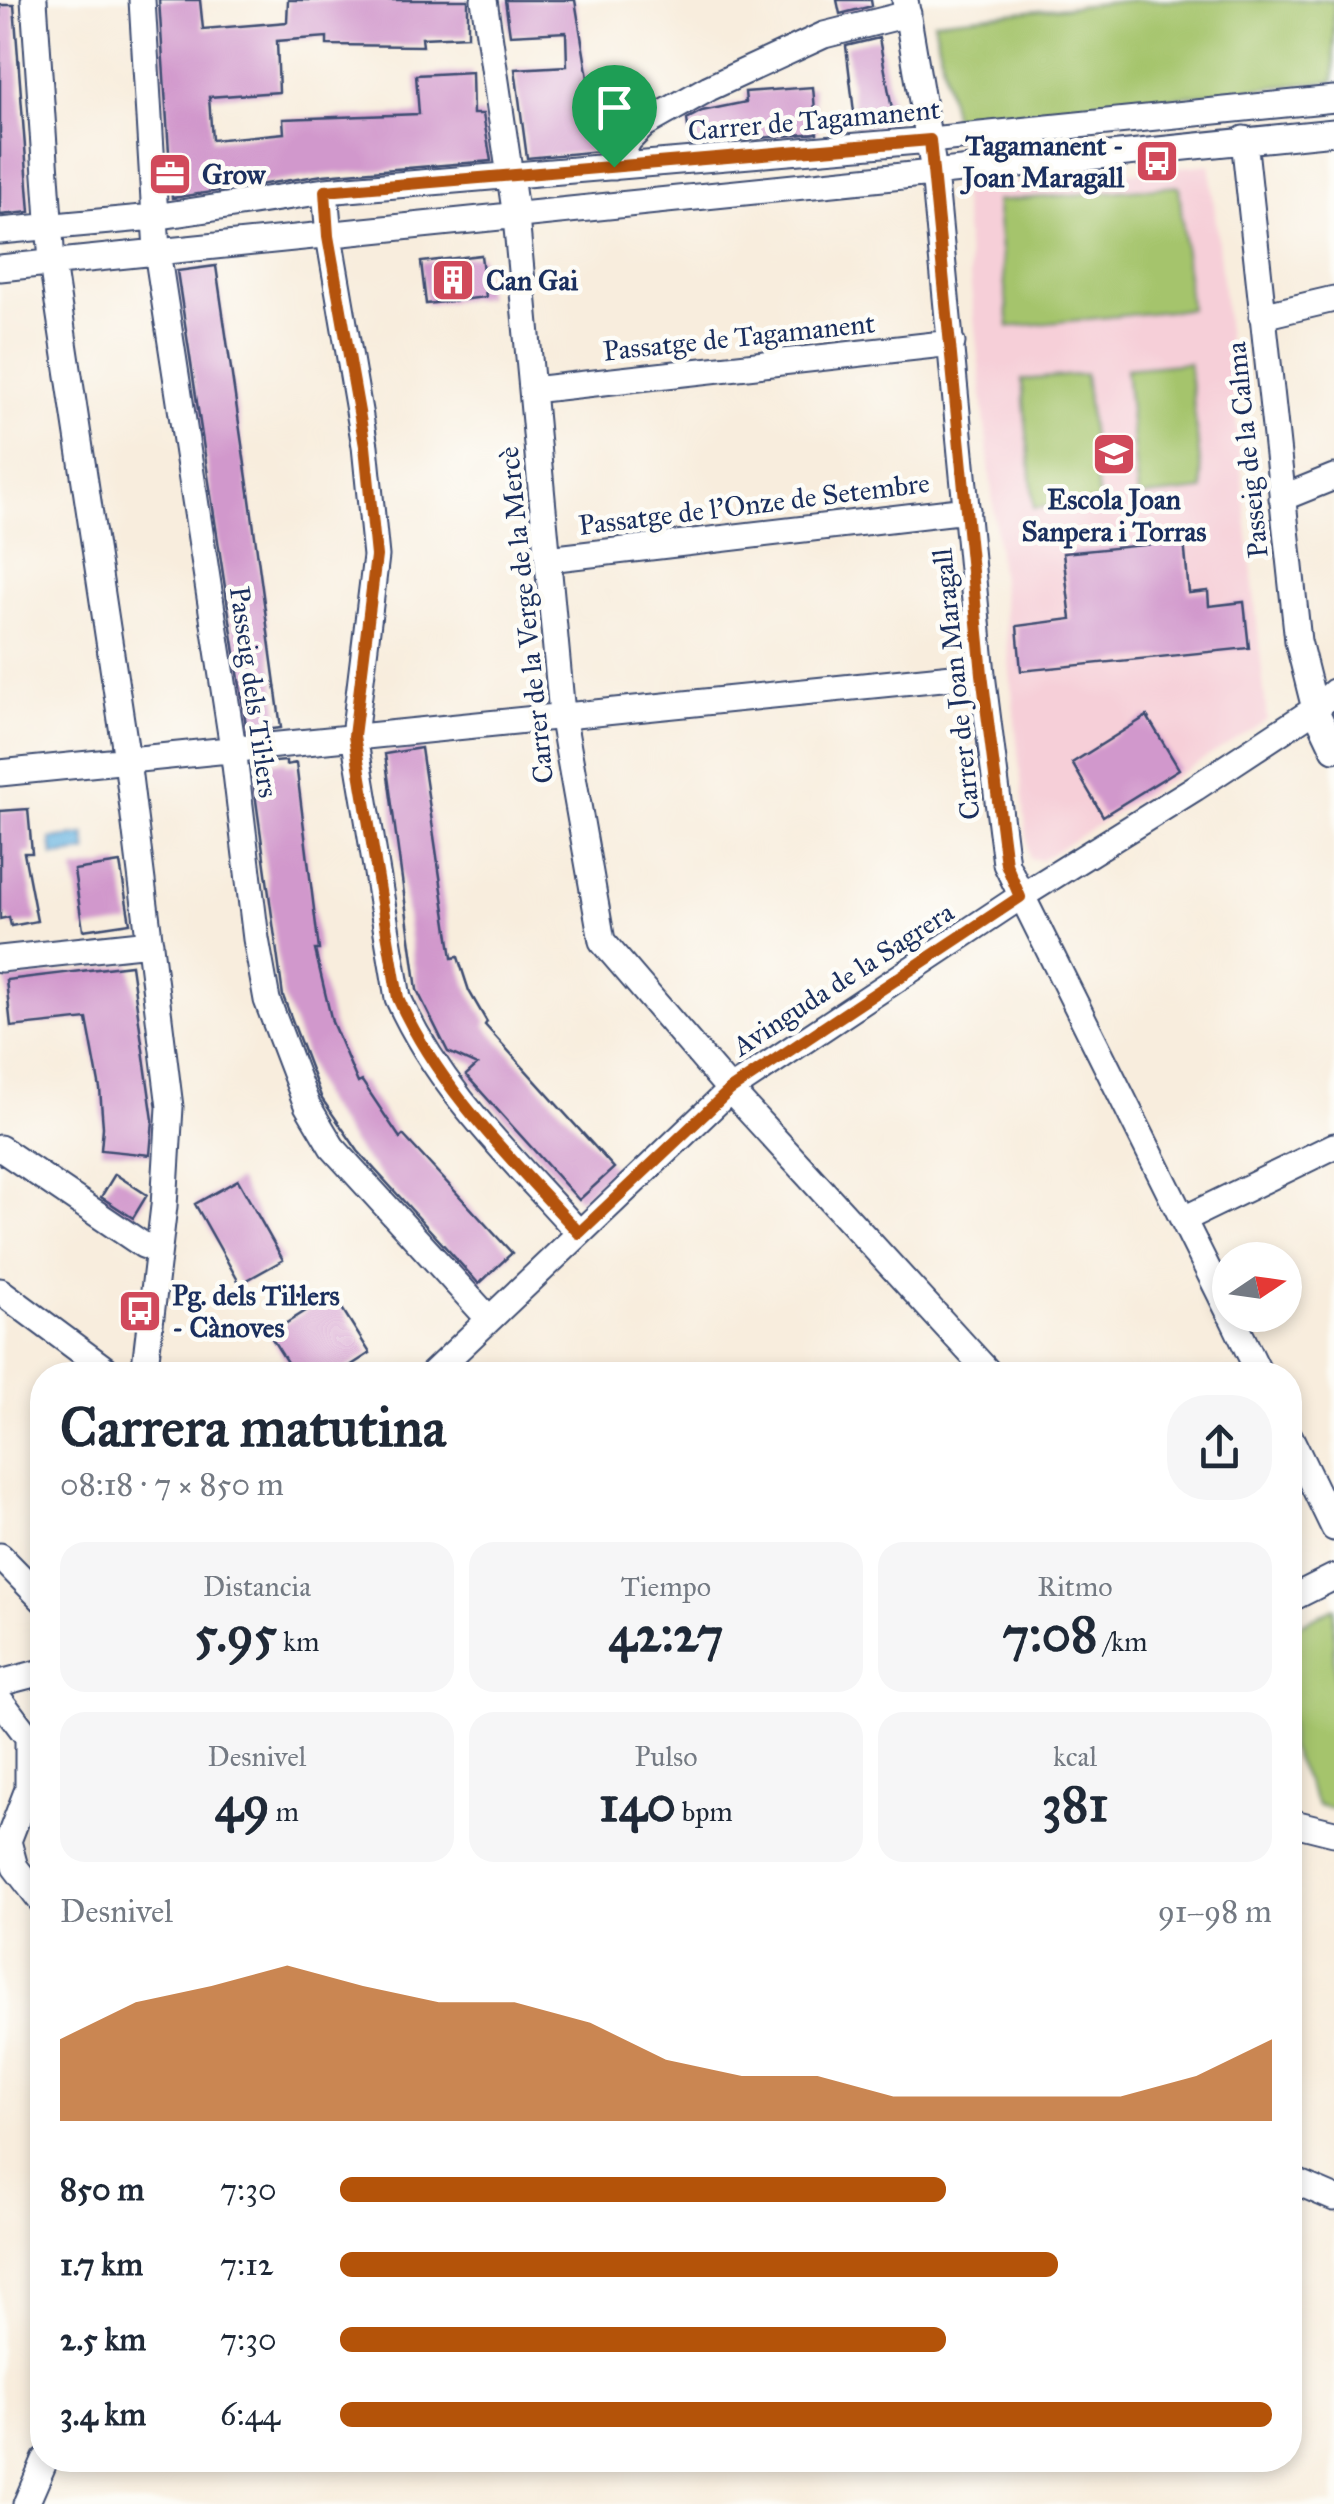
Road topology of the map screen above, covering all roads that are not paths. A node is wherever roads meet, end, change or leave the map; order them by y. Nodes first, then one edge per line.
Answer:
1 (34, 0) edge
2 (142, 0) edge
3 (484, 0) edge
4 (906, 7) edge
5 (1334, 99) edge
6 (1334, 132) edge
7 (1244, 139) junction
8 (930, 140) junction
9 (614, 167) junction
10 (934, 172) junction
11 (509, 176) junction
12 (325, 191) junction
13 (154, 217) junction
14 (516, 218) junction
15 (49, 226) junction
16 (0, 231) edge
17 (328, 236) junction
18 (157, 251) junction
19 (52, 264) junction
20 (0, 268) edge
21 (1334, 299) edge
22 (1262, 316) junction
23 (952, 343) junction
24 (532, 390) junction
25 (1334, 477) edge
26 (1282, 498) junction
27 (968, 510) junction
28 (548, 558) junction
29 (982, 674) junction
30 (1324, 700) edge
31 (562, 714) junction
32 (354, 736) junction
33 (233, 748) junction
34 (1334, 749) edge
35 (127, 760) junction
36 (0, 773) edge
37 (1020, 897) junction
38 (150, 943) junction
39 (0, 959) edge
40 (730, 1090) junction
41 (1334, 1146) edge
42 (0, 1148) edge
43 (1184, 1219) junction
44 (579, 1233) junction
45 (157, 1250) junction
46 (1212, 1277) edge
47 (0, 1291) edge
48 (489, 1319) junction
49 (1239, 1332) edge
50 (96, 1362) edge
51 (145, 1362) edge
52 (444, 1362) edge
53 (979, 1362) edge
54 (1254, 1362) edge
55 (1302, 1462) edge
56 (1334, 1528) edge
57 (0, 1556) edge
58 (1334, 1576) edge
59 (30, 1587) edge
60 (1302, 1592) edge
61 (30, 1675) edge
62 (0, 1684) edge
63 (0, 1700) edge
64 (1302, 1825) edge
65 (1334, 1833) edge
66 (30, 1886) edge
67 (1302, 2184) edge
68 (1334, 2198) edge
69 (40, 2472) edge
70 (26, 2504) edge

1 - 15 street
2 - 13 street, Passeig dels Til·lers
3 - 11 street, Carrer de la Verge de la Mercè
4 - 8 street, Carrer de Joan Maragall
4 - 9 street
5 - 8 street, Carrer de Tagamanent
6 - 7 street
7 - 10 street
7 - 22 street, Passeig de la Calma
8 - 9 street, Carrer de Tagamanent
8 - 10 street, Carrer de Joan Maragall
9 - 11 street, Carrer de Tagamanent
10 - 14 street
10 - 23 street, Carrer de Joan Maragall
11 - 12 street, Carrer de Tagamanent
11 - 14 street, Carrer de la Verge de la Mercè
12 - 13 street, Carrer de Tagamanent
12 - 17 street
13 - 15 street, Carrer de Tagamanent
13 - 18 street, Passeig dels Til·lers
14 - 17 street
14 - 24 street, Carrer de la Verge de la Mercè
15 - 16 street, Carrer de Tagamanent
15 - 19 street
17 - 18 street
17 - 32 street
18 - 19 street
18 - 33 street, Passeig dels Til·lers
19 - 20 street
19 - 35 street
21 - 22 street
22 - 26 street, Passeig de la Calma
23 - 24 street, Passatge de Tagamanent
23 - 27 street, Carrer de Joan Maragall
24 - 28 street, Carrer de la Verge de la Mercè
25 - 26 street
26 - 30 street, Passeig de la Calma
27 - 28 street, Passatge de l'Onze de Setembre
27 - 29 street, Carrer de Joan Maragall
28 - 31 street, Carrer de la Verge de la Mercè
29 - 31 street
29 - 37 street, Carrer de Joan Maragall
30 - 34 street, Passeig de la Calma
30 - 37 street, Avinguda de la Sagrera
31 - 32 street
31 - 40 street, Carrer de la Verge de la Mercè
32 - 33 street
32 - 44 street
33 - 35 street
33 - 48 street, Passeig dels Til·lers
35 - 36 street
35 - 38 street
37 - 40 street, Avinguda de la Sagrera
37 - 43 street, Carrer de Joan Maragall
38 - 39 street
38 - 45 street
40 - 44 street, Avinguda de la Sagrera
40 - 53 street, Carrer de la Verge de la Mercè
41 - 43 street
42 - 45 street
43 - 46 street, Carrer de Joan Maragall
44 - 48 street, Avinguda de la Sagrera
45 - 51 street
47 - 50 street
48 - 52 street, Avinguda de la Sagrera
49 - 54 street, Carrer de Joan Maragall
55 - 56 street
57 - 59 street
58 - 60 street
61 - 62 street
63 - 66 street
64 - 65 street
67 - 68 street
69 - 70 street

